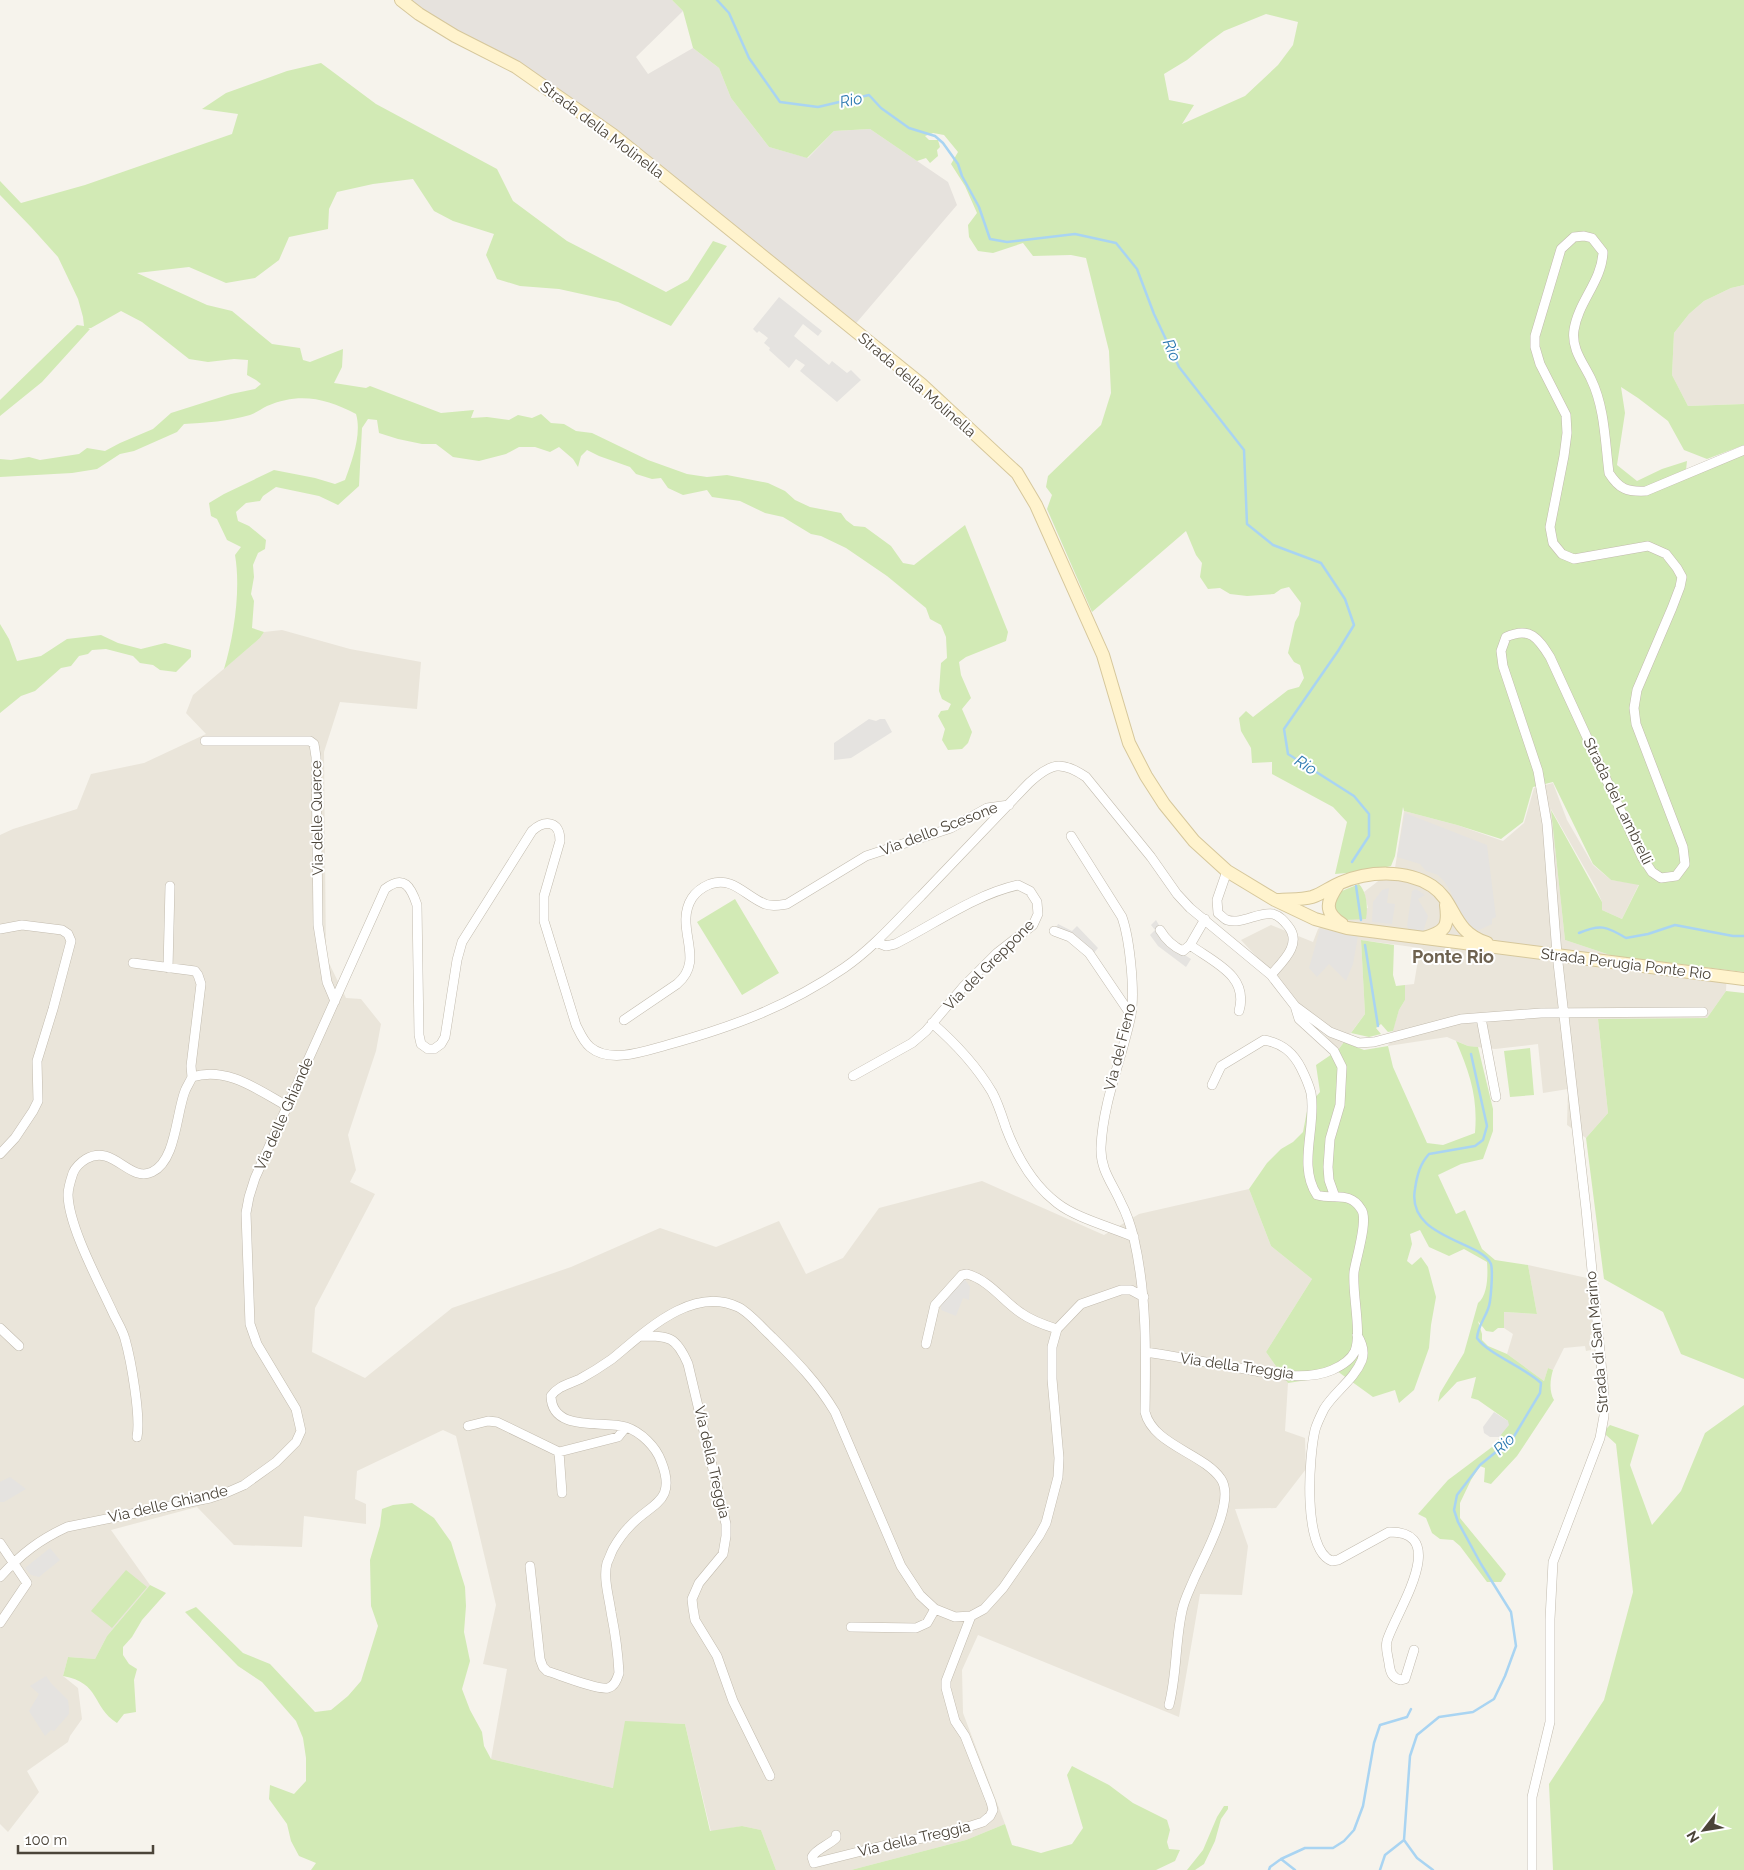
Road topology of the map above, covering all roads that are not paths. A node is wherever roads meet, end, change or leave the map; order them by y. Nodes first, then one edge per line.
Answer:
1 (401, 0) edge
2 (1744, 450) edge
3 (205, 741) dead end
4 (1008, 804) junction
5 (1071, 836) dead end
6 (1227, 871) junction
7 (1340, 883) junction
8 (170, 886) dead end
9 (1314, 896) junction
10 (1445, 899) junction
11 (1275, 900) junction
12 (1205, 919) junction
13 (1315, 919) junction
14 (1348, 928) junction
15 (0, 929) edge
16 (1160, 930) dead end
17 (1054, 931) dead end
18 (1421, 938) junction
19 (876, 942) junction
20 (1190, 945) junction
21 (1508, 950) junction
22 (1557, 954) junction
23 (133, 964) dead end
24 (168, 968) junction
25 (1271, 975) junction
26 (1744, 979) edge
27 (335, 1000) junction
28 (1295, 1006) junction
29 (1239, 1011) dead end
30 (1703, 1012) dead end
31 (1564, 1014) junction
32 (1130, 1015) junction
33 (1481, 1018) junction
34 (624, 1020) dead end
35 (932, 1023) junction
36 (854, 1076) dead end
37 (192, 1077) junction
38 (1212, 1085) dead end
39 (1496, 1097) dead end
40 (287, 1106) junction
41 (0, 1154) edge
42 (1335, 1197) junction
43 (1134, 1237) junction
44 (1144, 1297) junction
45 (0, 1328) edge
46 (1057, 1329) junction
47 (1357, 1335) junction
48 (641, 1336) junction
49 (926, 1344) dead end
50 (19, 1346) dead end
51 (1146, 1352) junction
52 (468, 1426) dead end
53 (626, 1427) junction
54 (137, 1437) dead end
55 (559, 1452) junction
56 (562, 1493) dead end
57 (0, 1542) edge
58 (13, 1562) junction
59 (530, 1566) dead end
60 (0, 1576) edge
61 (935, 1609) junction
62 (971, 1616) junction
63 (0, 1623) edge
64 (851, 1627) dead end
65 (1414, 1650) dead end
66 (1169, 1706) dead end
67 (770, 1776) dead end
68 (836, 1835) dead end
69 (1532, 1870) edge

1 - 6 main road, Strada della Molinella
2 - 22 street, Strada dei Lambrelli
3 - 27 street, Via delle Querce
4 - 12 street
4 - 19 street
4 - 34 street, Via dello Scesone
5 - 32 street, Via del Fieno
6 - 11 main road, Strada della Molinella
6 - 25 street
7 - 9 main road, Strada Perugia Ponte Rio
7 - 10 main road, Strada Perugia Ponte Rio
7 - 14 main road
8 - 24 street
9 - 11 main road, Strada Perugia Ponte Rio
9 - 13 main road
10 - 18 main road
10 - 21 main road, Strada Perugia Ponte Rio
11 - 13 main road, Strada Perugia Ponte Rio
12 - 20 street
12 - 25 street
13 - 14 main road, Strada Perugia Ponte Rio
14 - 18 main road, Strada Perugia Ponte Rio
15 - 41 street
16 - 20 street
17 - 32 street
18 - 21 main road, Strada Perugia Ponte Rio
19 - 27 street, Via delle Ghiande
19 - 35 street, Via del Greppone
20 - 29 street
21 - 22 main road, Strada Perugia Ponte Rio
22 - 26 main road, Strada Perugia Ponte Rio
22 - 31 street, Strada dei Lambrelli
23 - 24 street
24 - 37 street
25 - 28 street
27 - 40 street, Via delle Ghiande
28 - 33 street
28 - 42 street
30 - 31 street
31 - 33 street
31 - 69 street, Strada di San Marino
32 - 43 street, Via del Fieno
33 - 39 street
35 - 36 street, Via del Greppone
35 - 43 street
37 - 40 street
37 - 54 street
38 - 42 street, Via della Treggia
40 - 58 street, Via delle Ghiande
42 - 47 street, Via della Treggia
43 - 44 street, Via del Fieno
44 - 46 street
44 - 51 street
45 - 50 street
46 - 49 street
46 - 62 street
47 - 51 street, Via della Treggia
47 - 65 street
48 - 53 street
48 - 61 street
48 - 67 street, Via della Treggia
51 - 66 street
52 - 55 street
53 - 55 street
53 - 59 street
55 - 56 street
57 - 58 street
58 - 60 street, Via delle Ghiande
58 - 63 street
61 - 62 street
61 - 64 street
62 - 68 street, Via della Treggia

